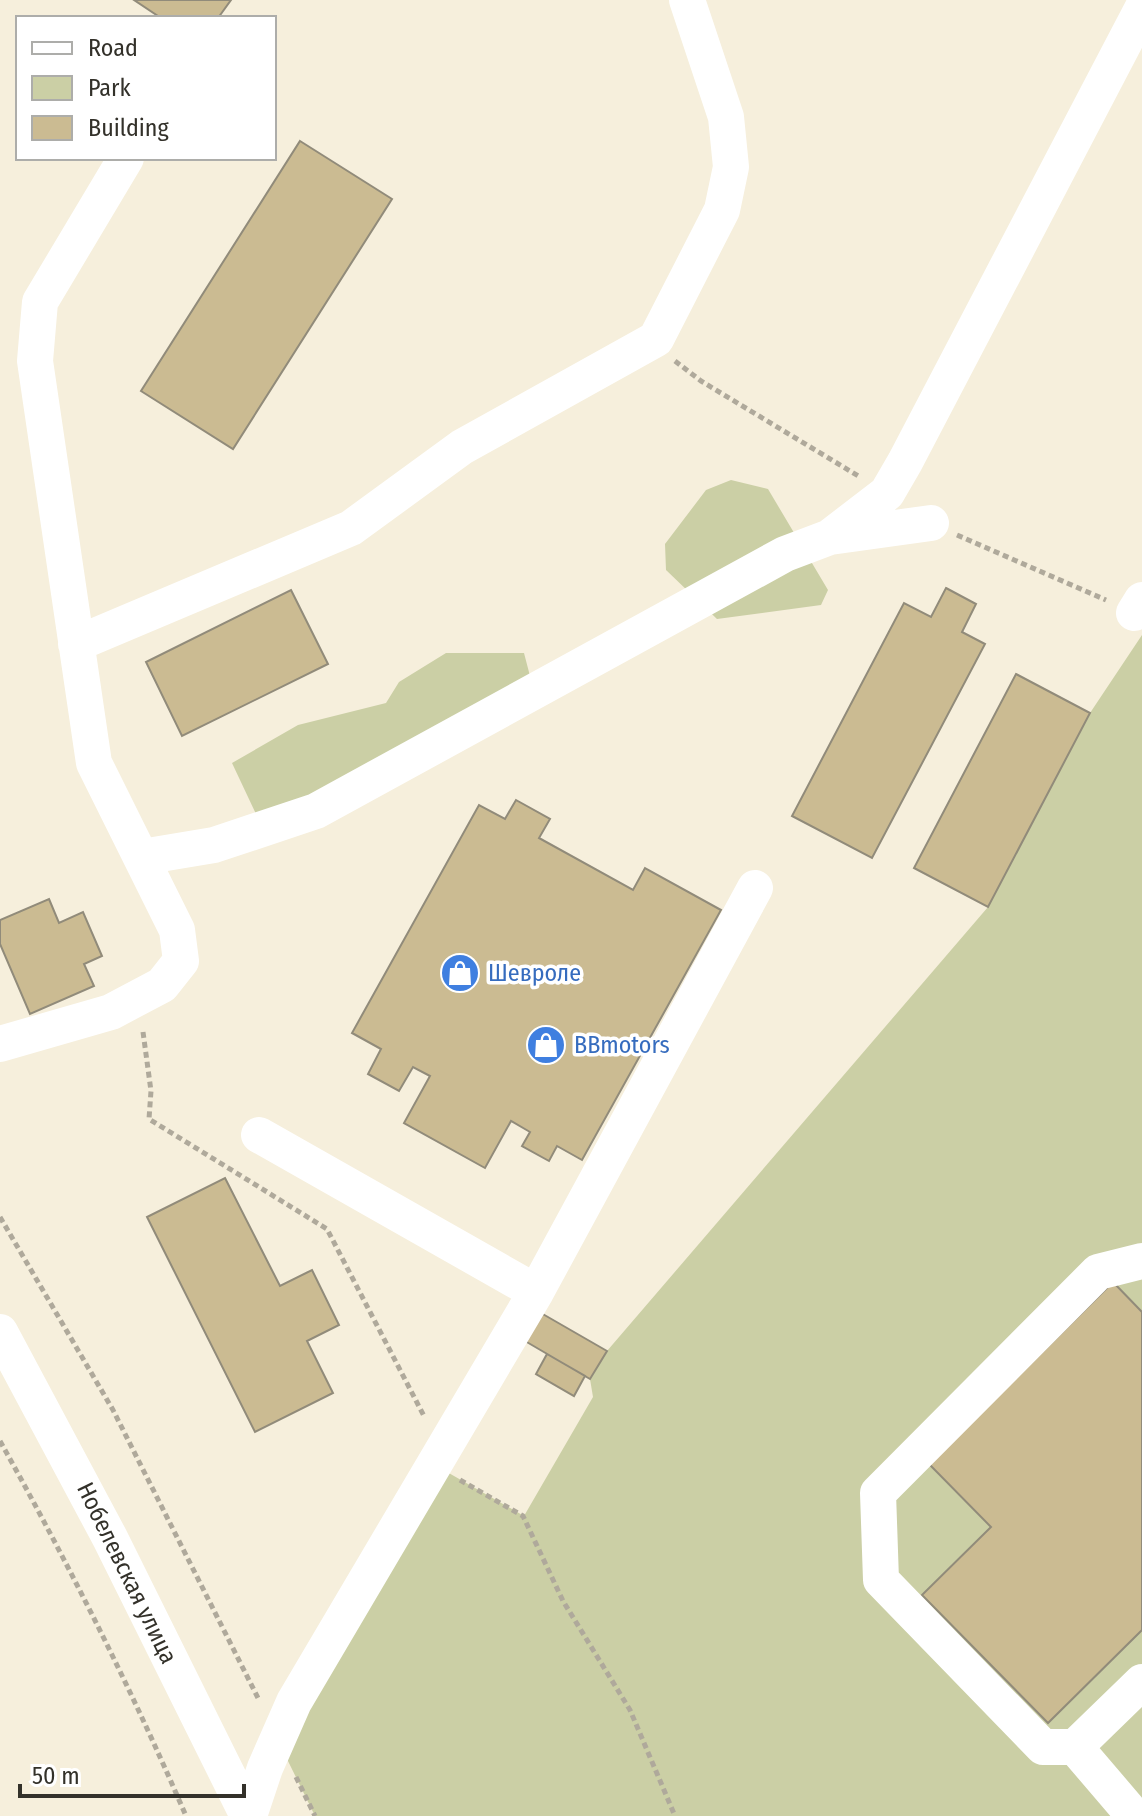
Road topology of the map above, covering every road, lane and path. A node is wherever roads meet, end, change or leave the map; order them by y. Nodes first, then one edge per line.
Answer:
1 (687, 0) edge
2 (1142, 9) edge
3 (125, 160) edge
4 (931, 523) dead end
5 (830, 537) junction
6 (76, 644) junction
7 (142, 857) junction
8 (755, 888) dead end
9 (143, 995) junction
10 (0, 1044) edge
11 (259, 1135) dead end
12 (0, 1217) edge
13 (1142, 1261) edge
14 (536, 1292) junction
15 (0, 1332) edge
16 (0, 1441) edge
17 (441, 1453) junction
18 (1142, 1682) edge
19 (277, 1739) junction
20 (1075, 1747) junction
21 (186, 1816) edge
22 (248, 1816) edge
23 (315, 1816) edge
24 (675, 1816) edge
25 (1134, 1816) edge

1 - 6 street
2 - 5 street
3 - 6 street
4 - 5 street
5 - 7 street
6 - 7 street
7 - 9 street
8 - 14 street
9 - 10 street
9 - 17 path
11 - 14 street
12 - 19 path
13 - 20 street
14 - 17 street
15 - 22 street, Нобелевская улица
16 - 21 path
17 - 19 street
17 - 24 path
18 - 20 street
19 - 22 street
19 - 23 path
20 - 25 street

